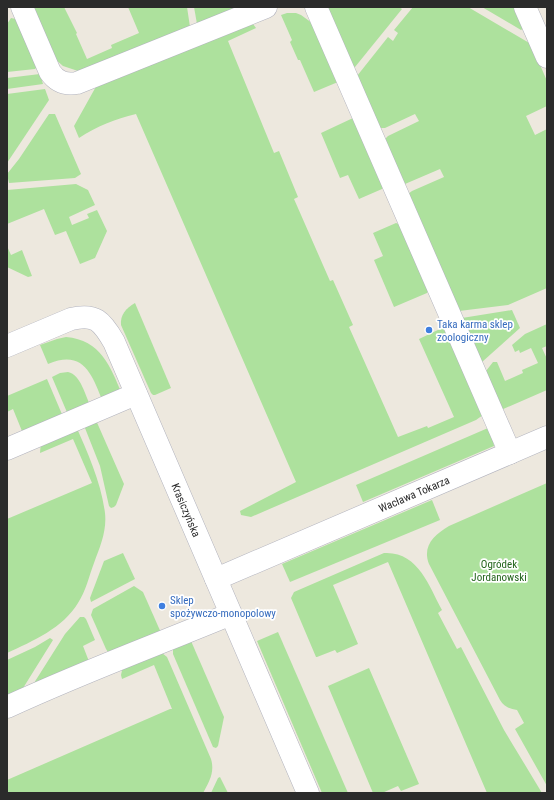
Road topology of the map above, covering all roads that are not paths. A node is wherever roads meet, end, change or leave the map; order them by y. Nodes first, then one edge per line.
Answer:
1 (22, 7) edge
2 (266, 7) edge
3 (316, 7) edge
4 (525, 7) edge
5 (547, 57) edge
6 (7, 346) edge
7 (136, 394) junction
8 (547, 437) edge
9 (7, 449) edge
10 (510, 453) junction
11 (216, 579) junction
12 (231, 614) junction
13 (7, 708) edge
14 (308, 793) edge

1 - 2 street
3 - 10 street
4 - 5 street
6 - 7 street, Krasiczyńska
7 - 9 street
7 - 11 street, Krasiczyńska
8 - 10 street, Wacława Tokarza
10 - 11 street, Wacława Tokarza
11 - 12 street, Krasiczyńska
12 - 13 street
12 - 14 street, Krasiczyńska

